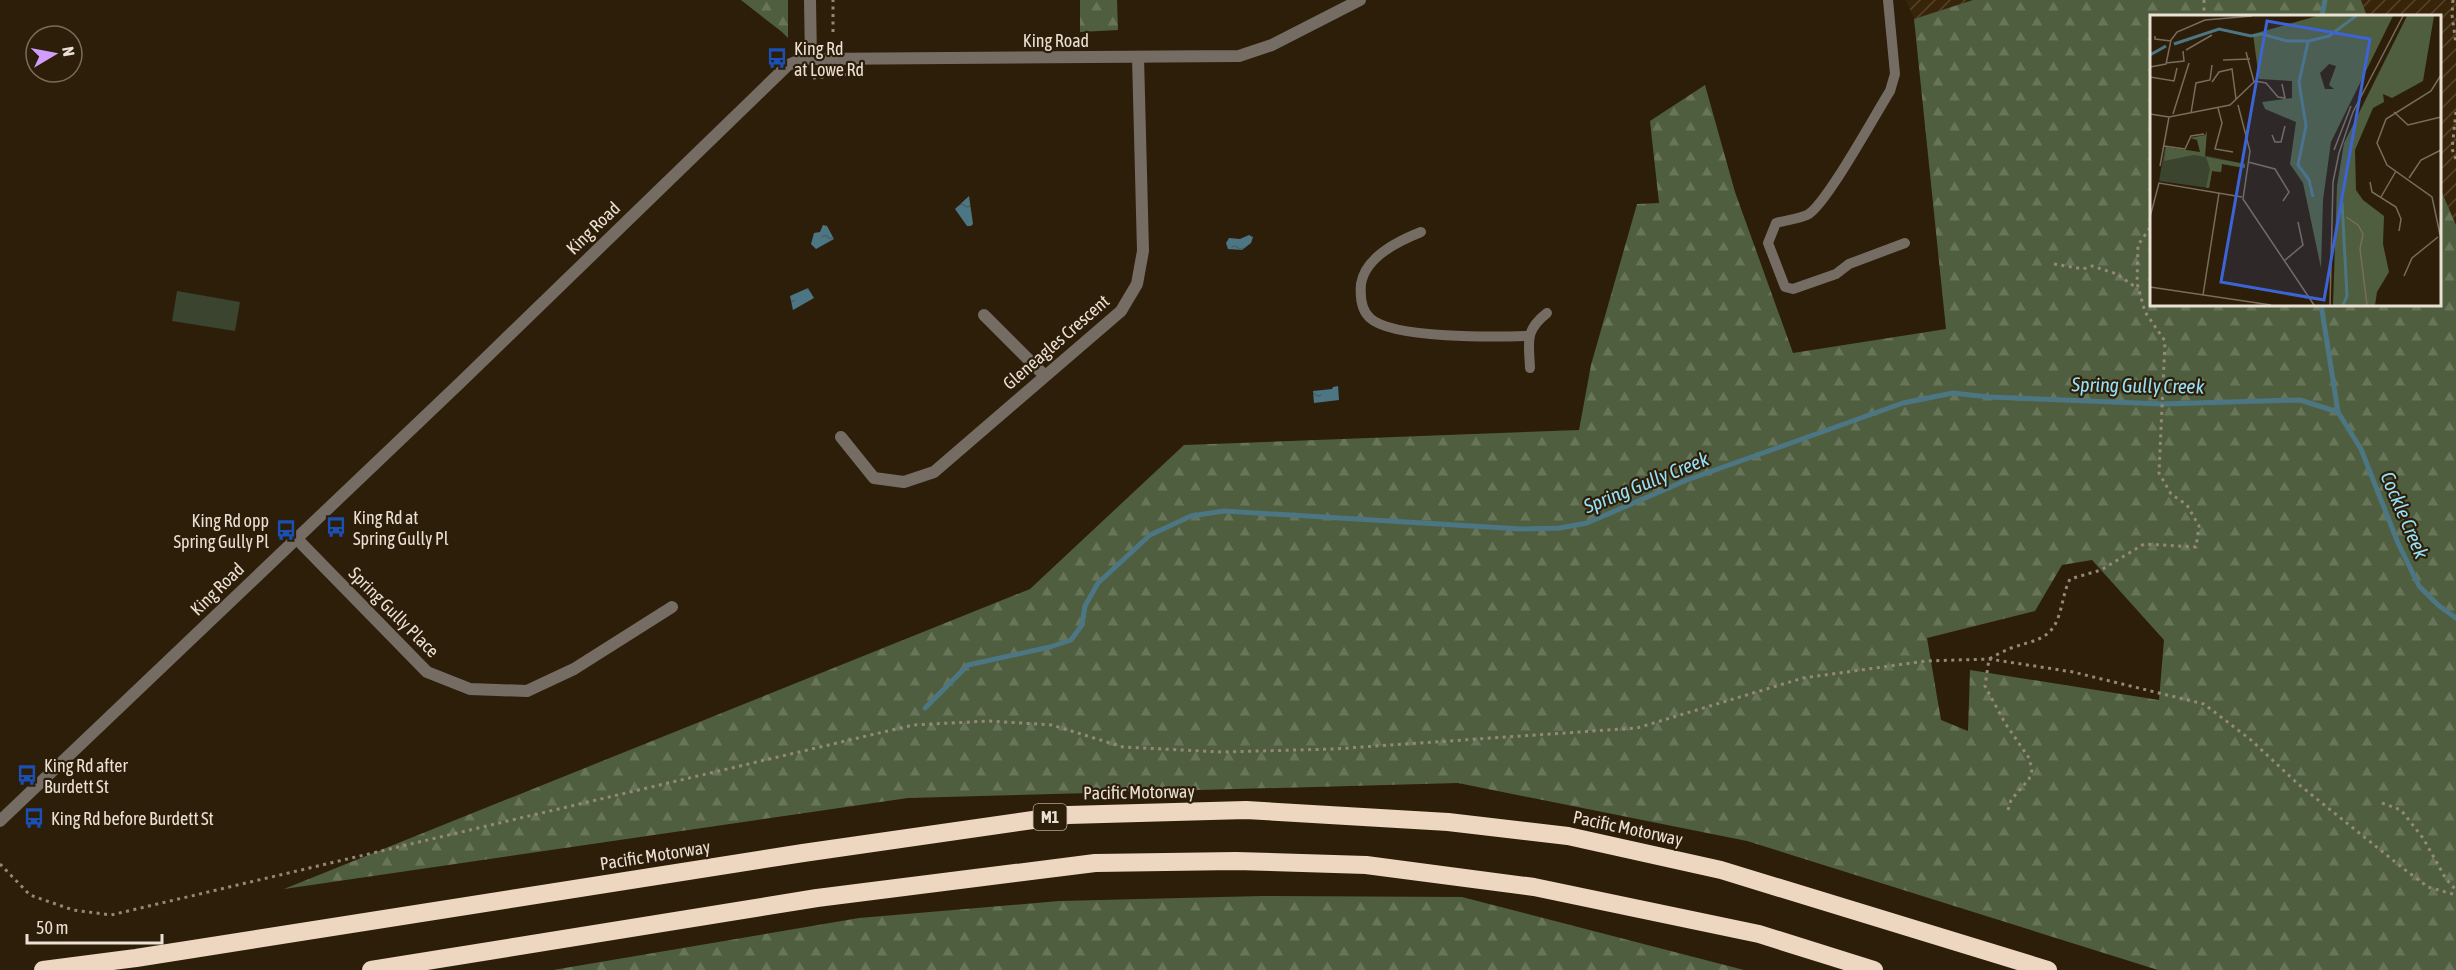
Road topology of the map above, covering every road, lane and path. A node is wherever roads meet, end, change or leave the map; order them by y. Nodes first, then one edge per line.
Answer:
1 (810, 0) edge
2 (833, 0) edge
3 (1360, 0) edge
4 (1888, 0) edge
5 (2453, 0) edge
6 (833, 32) dead end
7 (2456, 44) edge
8 (1138, 57) junction
9 (811, 59) junction
10 (2456, 112) edge
11 (2456, 159) edge
12 (2150, 227) edge
13 (1421, 232) dead end
14 (1905, 243) dead end
15 (2054, 264) dead end
16 (2139, 290) junction
17 (1547, 313) dead end
18 (984, 315) dead end
19 (1528, 336) junction
20 (1530, 368) dead end
21 (1044, 375) junction
22 (841, 437) dead end
23 (296, 538) junction
24 (672, 607) dead end
25 (1989, 659) junction
26 (2382, 803) dead end
27 (2008, 810) dead end
28 (0, 821) edge
29 (0, 864) edge
30 (2456, 890) edge
31 (2456, 896) edge
32 (43, 970) edge
33 (371, 970) edge
34 (1874, 970) edge
35 (2048, 970) edge

1 - 9 street
2 - 6 path
3 - 8 street, King Road
4 - 14 lane
5 - 7 path
8 - 9 street, King Road
8 - 21 street, Gleneagles Crescent
9 - 23 street, King Road
10 - 11 path
12 - 16 path
13 - 19 lane
15 - 16 path
16 - 25 path
17 - 19 lane
18 - 21 street
19 - 20 lane
21 - 22 street, Gleneagles Crescent
23 - 24 street, Spring Gully Place
23 - 28 street, King Road
25 - 27 path
25 - 29 path
25 - 31 path
26 - 30 path
32 - 35 highway, Pacific Motorway / M1
33 - 34 highway

